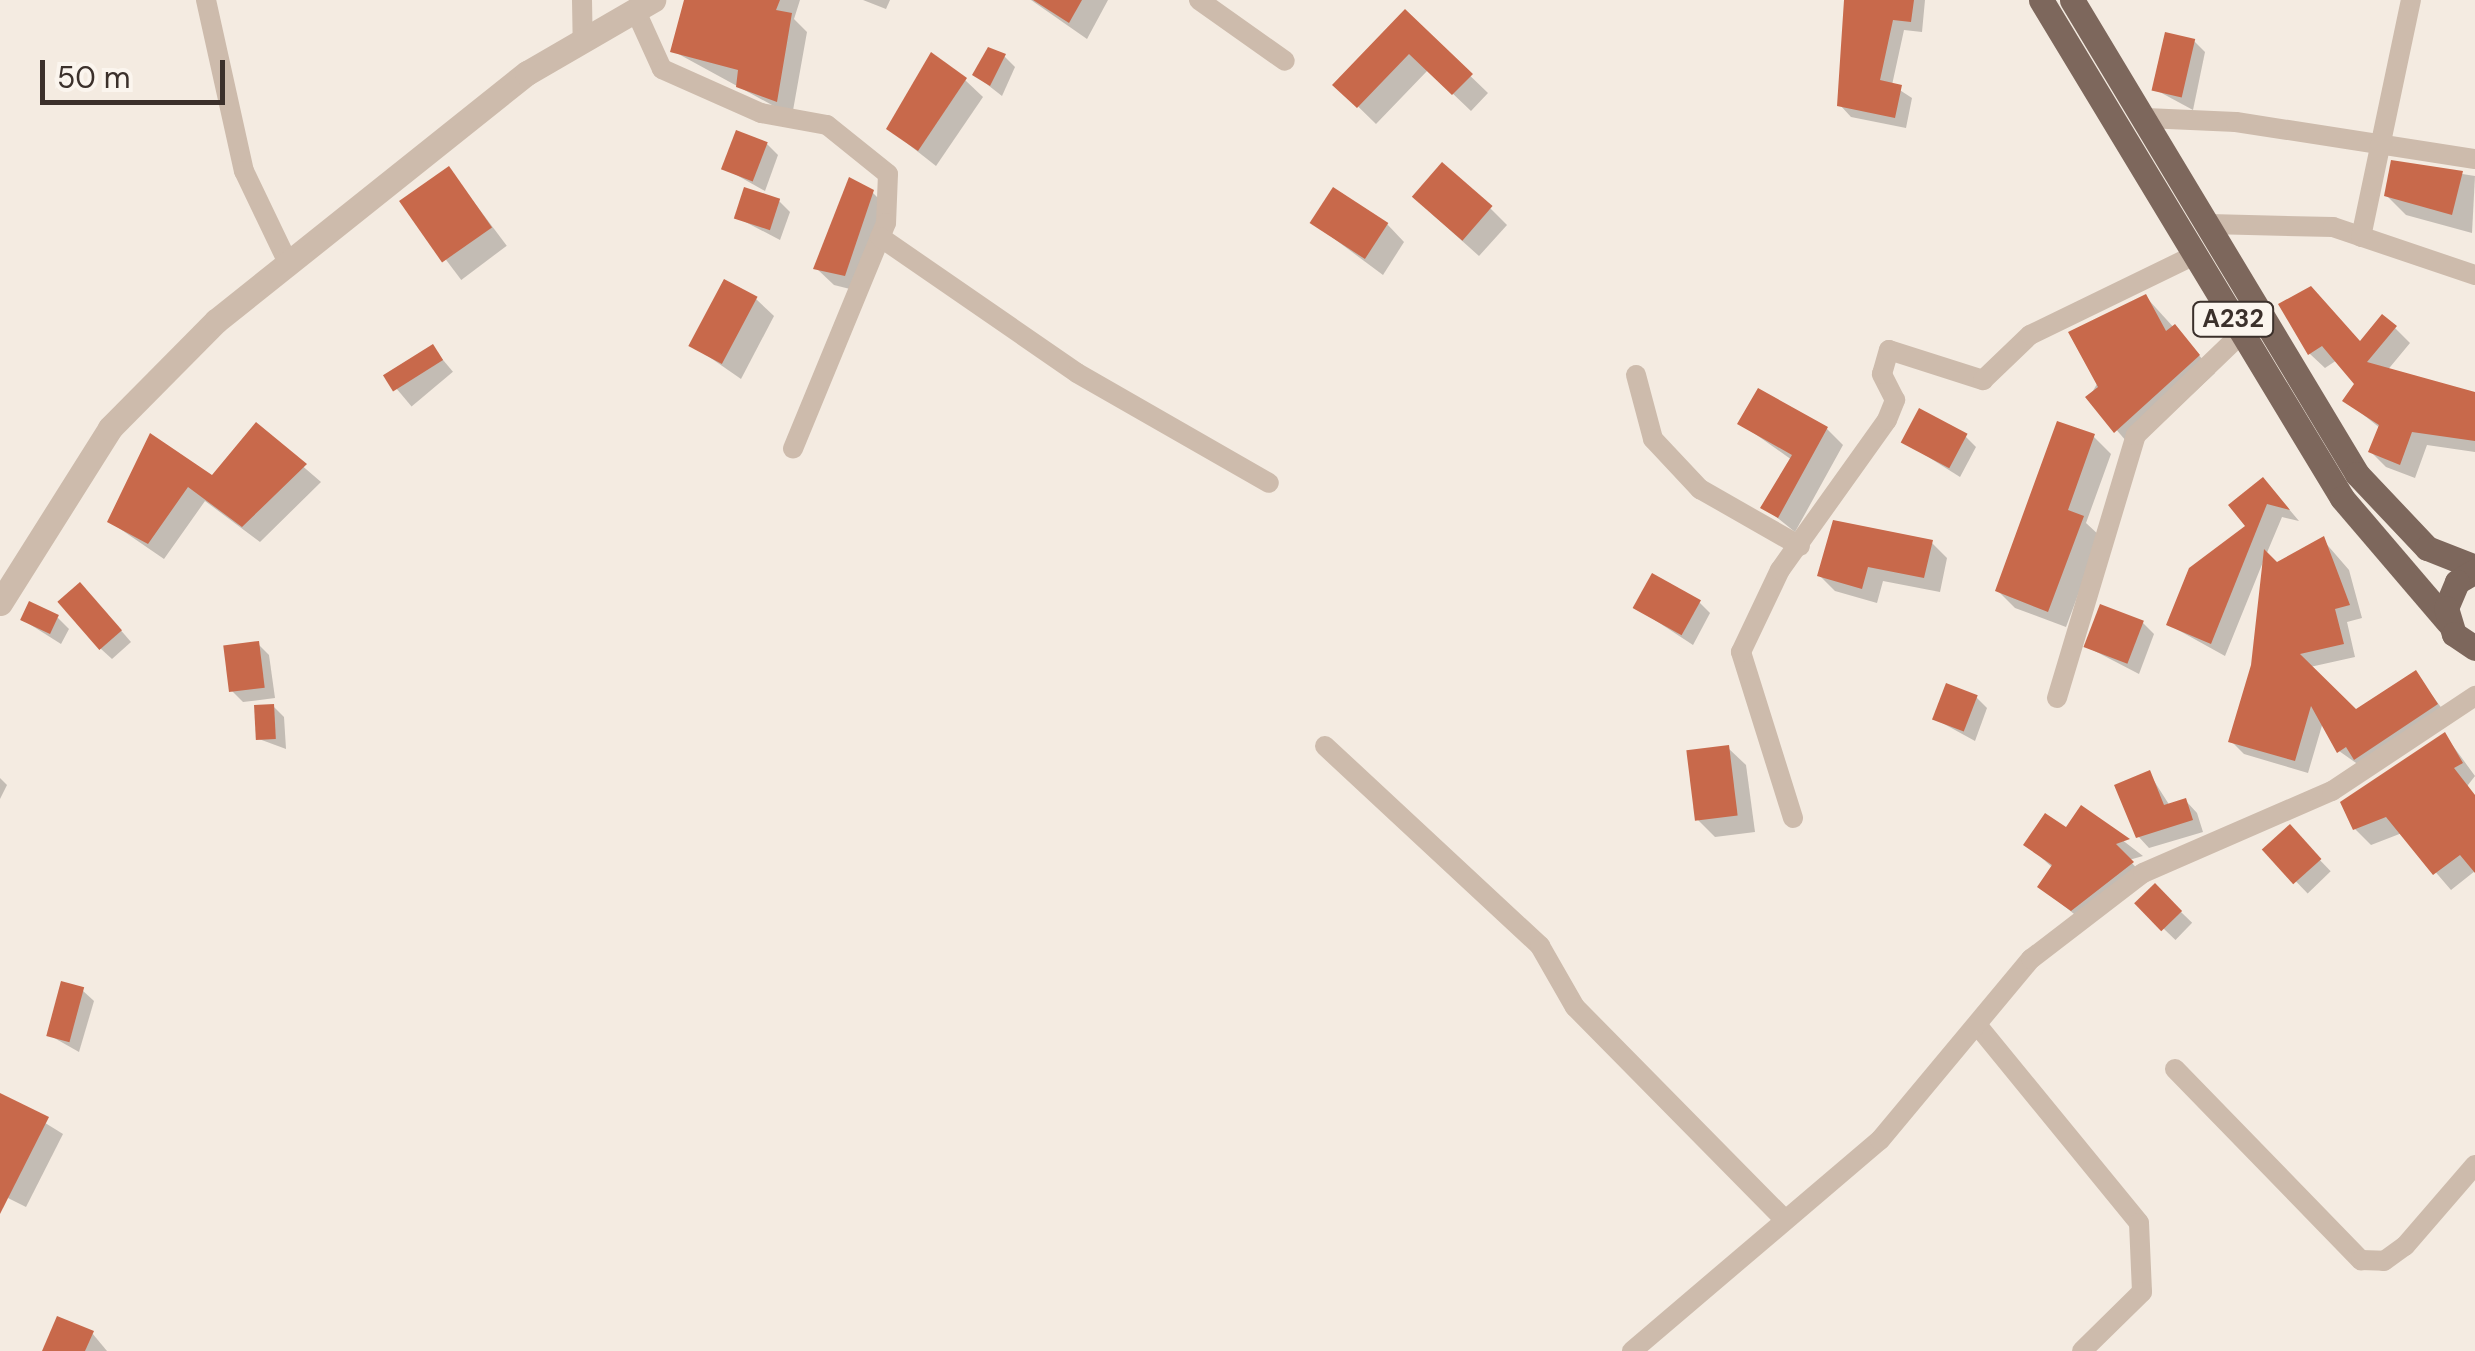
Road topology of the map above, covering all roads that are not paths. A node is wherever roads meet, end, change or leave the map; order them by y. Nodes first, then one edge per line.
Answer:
1 (206, 0) edge
2 (582, 0) edge
3 (1198, 0) edge
4 (2042, 0) edge
5 (2072, 0) edge
6 (2411, 0) edge
7 (645, 8) edge
8 (583, 40) junction
9 (1284, 61) dead end
10 (2146, 118) junction
11 (2379, 142) junction
12 (2475, 159) edge
13 (2209, 224) junction
14 (2360, 236) junction
15 (880, 237) junction
16 (2194, 255) junction
17 (289, 264) junction
18 (2475, 275) edge
19 (2242, 332) junction
20 (1636, 374) dead end
21 (793, 449) dead end
22 (1269, 483) dead end
23 (1800, 546) junction
24 (2475, 569) edge
25 (0, 604) edge
26 (2448, 622) junction
27 (2471, 649) edge
28 (2475, 696) edge
29 (2058, 698) dead end
30 (1325, 746) dead end
31 (1793, 818) dead end
32 (1978, 1026) junction
33 (2175, 1069) dead end
34 (2475, 1165) edge
35 (1784, 1220) junction
36 (1632, 1351) edge
37 (2082, 1351) edge

1 - 17 street
2 - 8 street
3 - 9 street
4 - 16 main road, A232
5 - 10 main road, A232
6 - 11 street
7 - 8 street
7 - 15 street
8 - 17 street
10 - 11 street
10 - 13 main road, A232
11 - 12 street
11 - 14 street
13 - 14 street
13 - 24 main road, A232
14 - 18 street
15 - 21 street
15 - 22 street
16 - 19 main road, A232
16 - 23 street
17 - 25 street
19 - 26 main road, A232
19 - 29 street
20 - 23 street
23 - 31 street
24 - 26 main road
26 - 27 main road
28 - 32 street
30 - 35 street
32 - 35 street
32 - 37 street
33 - 34 street
35 - 36 street

